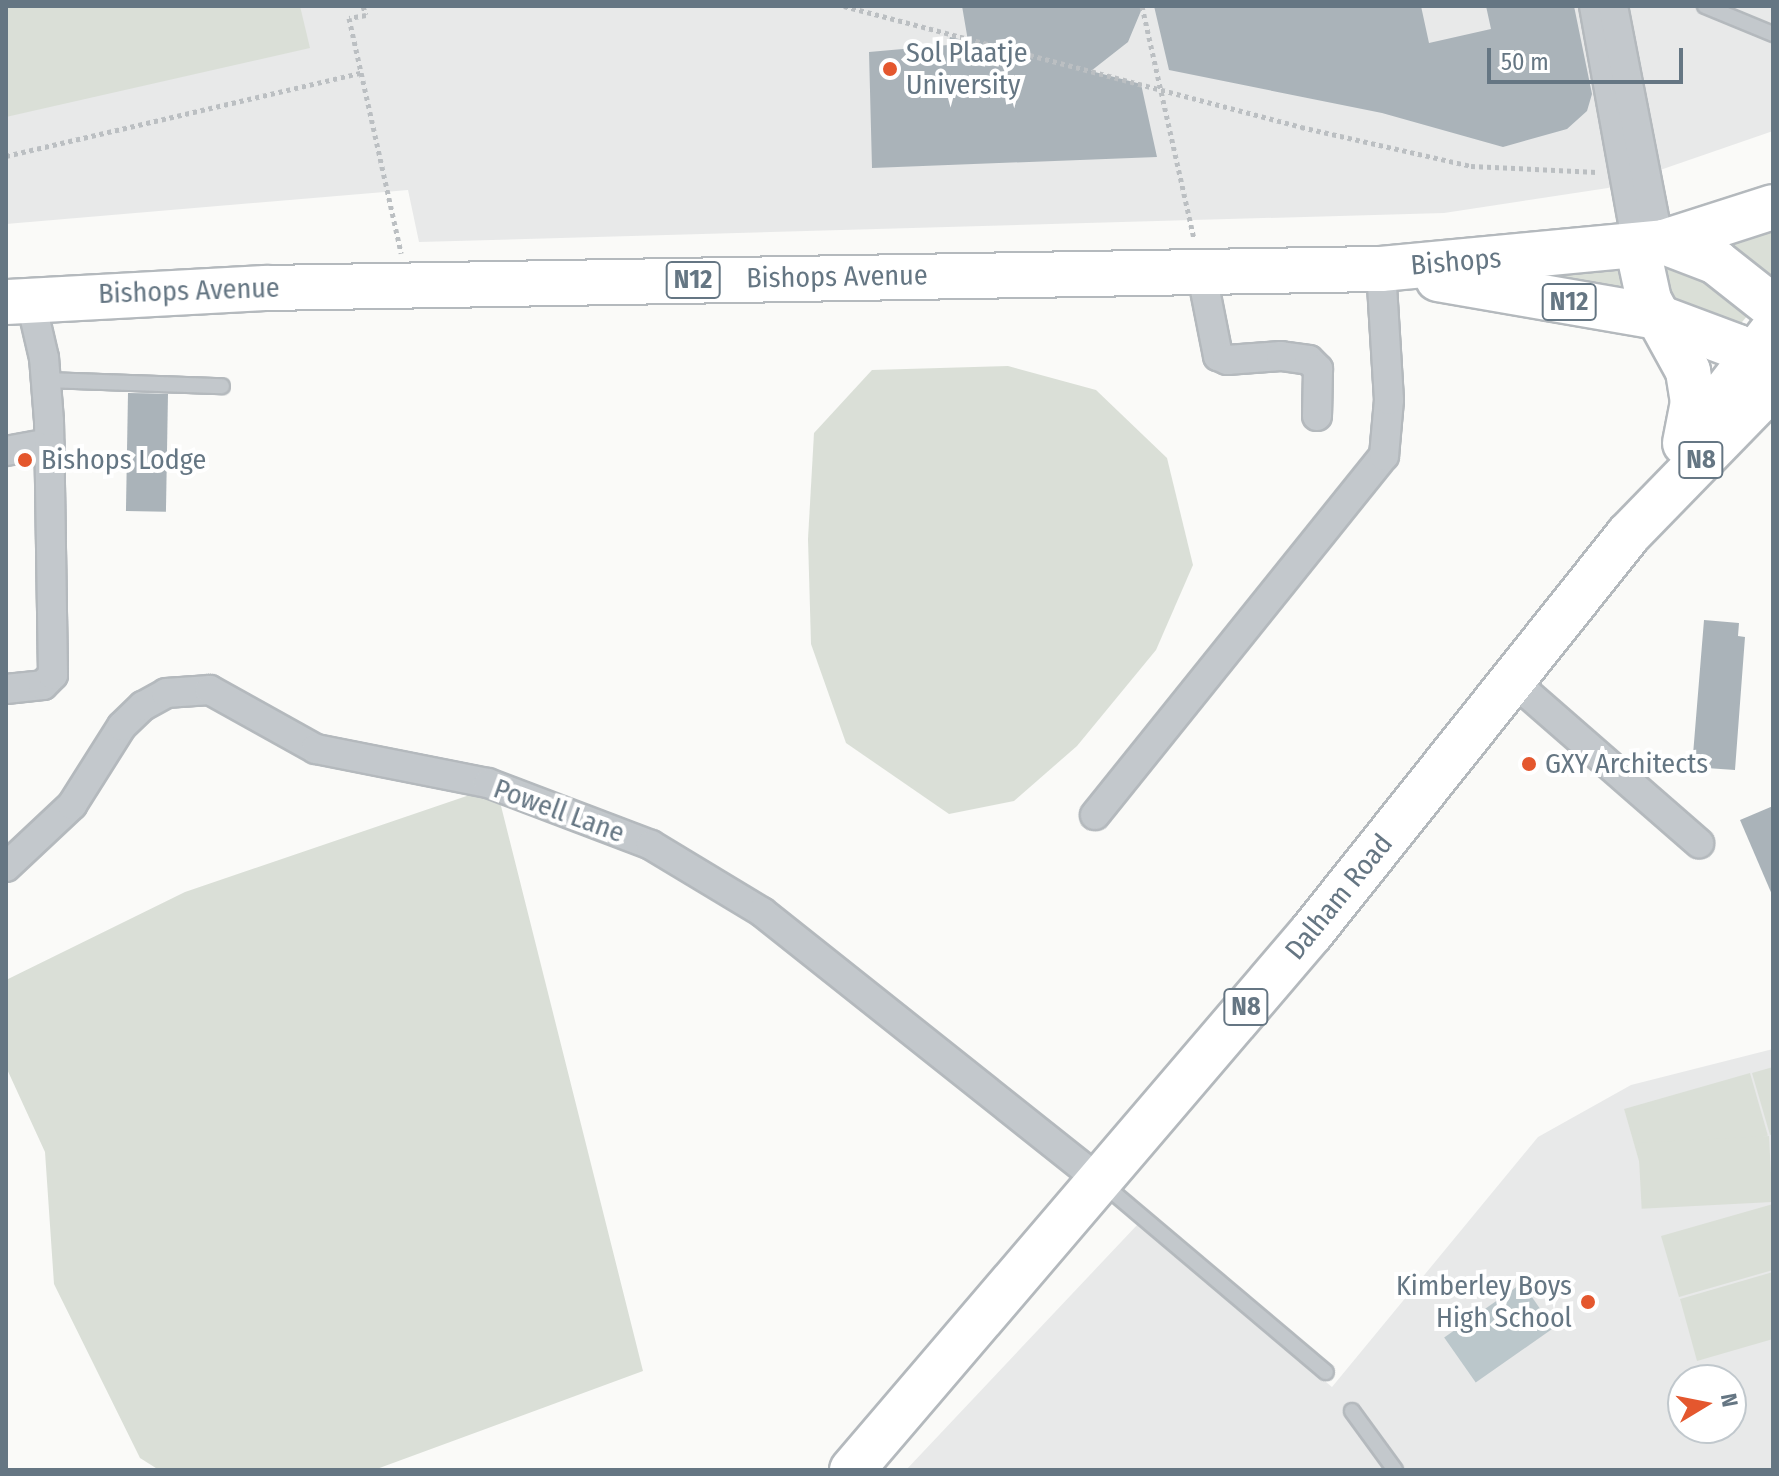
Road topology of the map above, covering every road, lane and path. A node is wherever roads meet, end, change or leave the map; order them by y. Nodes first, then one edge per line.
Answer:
1 (363, 6) edge
2 (844, 6) edge
3 (1142, 6) edge
4 (1594, 6) edge
5 (1613, 6) edge
6 (1705, 6) edge
7 (1773, 34) edge
8 (361, 73) junction
9 (1162, 91) junction
10 (6, 156) edge
11 (1622, 173) junction
12 (1773, 207) edge
13 (1653, 243) junction
14 (1381, 269) junction
15 (1201, 270) junction
16 (408, 285) junction
17 (18, 300) edge
18 (1773, 307) edge
19 (1658, 317) junction
20 (1768, 360) edge
21 (46, 380) junction
22 (222, 386) dead end
23 (1317, 416) dead end
24 (49, 443) junction
25 (1684, 446) junction
26 (6, 451) edge
27 (1629, 534) junction
28 (1513, 681) junction
29 (6, 689) edge
30 (1095, 815) dead end
31 (1699, 843) dead end
32 (6, 867) edge
33 (1099, 1180) junction
34 (1326, 1372) dead end
35 (1352, 1411) dead end
36 (852, 1470) edge
37 (1395, 1470) edge

1 - 8 path
2 - 9 path
3 - 9 path
4 - 11 street
5 - 13 street
6 - 7 lane
8 - 10 path
8 - 16 path
9 - 11 path
9 - 15 path
11 - 13 street
12 - 13 highway
13 - 14 highway, Bishops / N12
13 - 18 highway, Bishops / N12
13 - 19 highway
14 - 15 highway, Bishops Avenue / N12
14 - 19 highway, Bishops / N12
14 - 30 street
15 - 16 highway, Bishops Avenue / N12
15 - 23 street
16 - 17 highway, Bishops Avenue / N12
17 - 21 street
19 - 20 highway, Bishops / N12
19 - 25 highway
20 - 25 highway, Dalham Road / N8
20 - 27 highway, Dalham Road / N8
21 - 22 lane
21 - 24 street
24 - 26 street
24 - 29 street
25 - 27 highway, Dalham Road / N8
27 - 28 highway, Dalham Road / N8
28 - 31 street
28 - 33 highway, Dalham Road / N8
32 - 33 street, Powell Lane
33 - 34 lane
33 - 36 highway, Dalham Road / N8
35 - 37 lane

